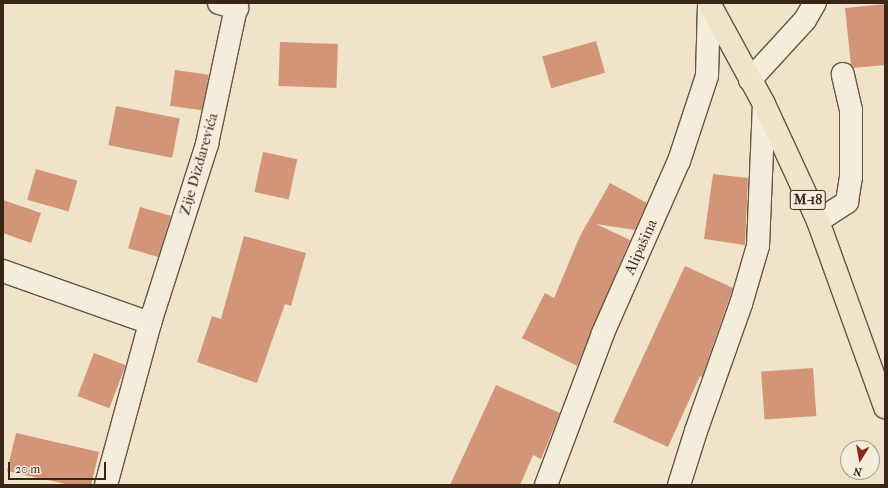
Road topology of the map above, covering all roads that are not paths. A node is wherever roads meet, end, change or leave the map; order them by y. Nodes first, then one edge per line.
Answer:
1 (709, 3) edge
2 (815, 3) edge
3 (231, 5) edge
4 (843, 74) dead end
5 (750, 80) junction
6 (764, 104) junction
7 (818, 221) junction
8 (3, 271) edge
9 (150, 323) junction
10 (885, 407) edge
11 (106, 485) edge
12 (546, 485) edge
13 (679, 485) edge

1 - 5 main road, Alipašina / M-18
1 - 12 street, Alipašina
2 - 5 street
3 - 9 street, Zije Dizdarevića
4 - 7 street
5 - 6 main road, Alipašina / M-18
6 - 7 main road, Alipašina / M-18
6 - 13 street
7 - 10 main road, Alipašina / M-18
8 - 9 street
9 - 11 street, Zije Dizdarevića

